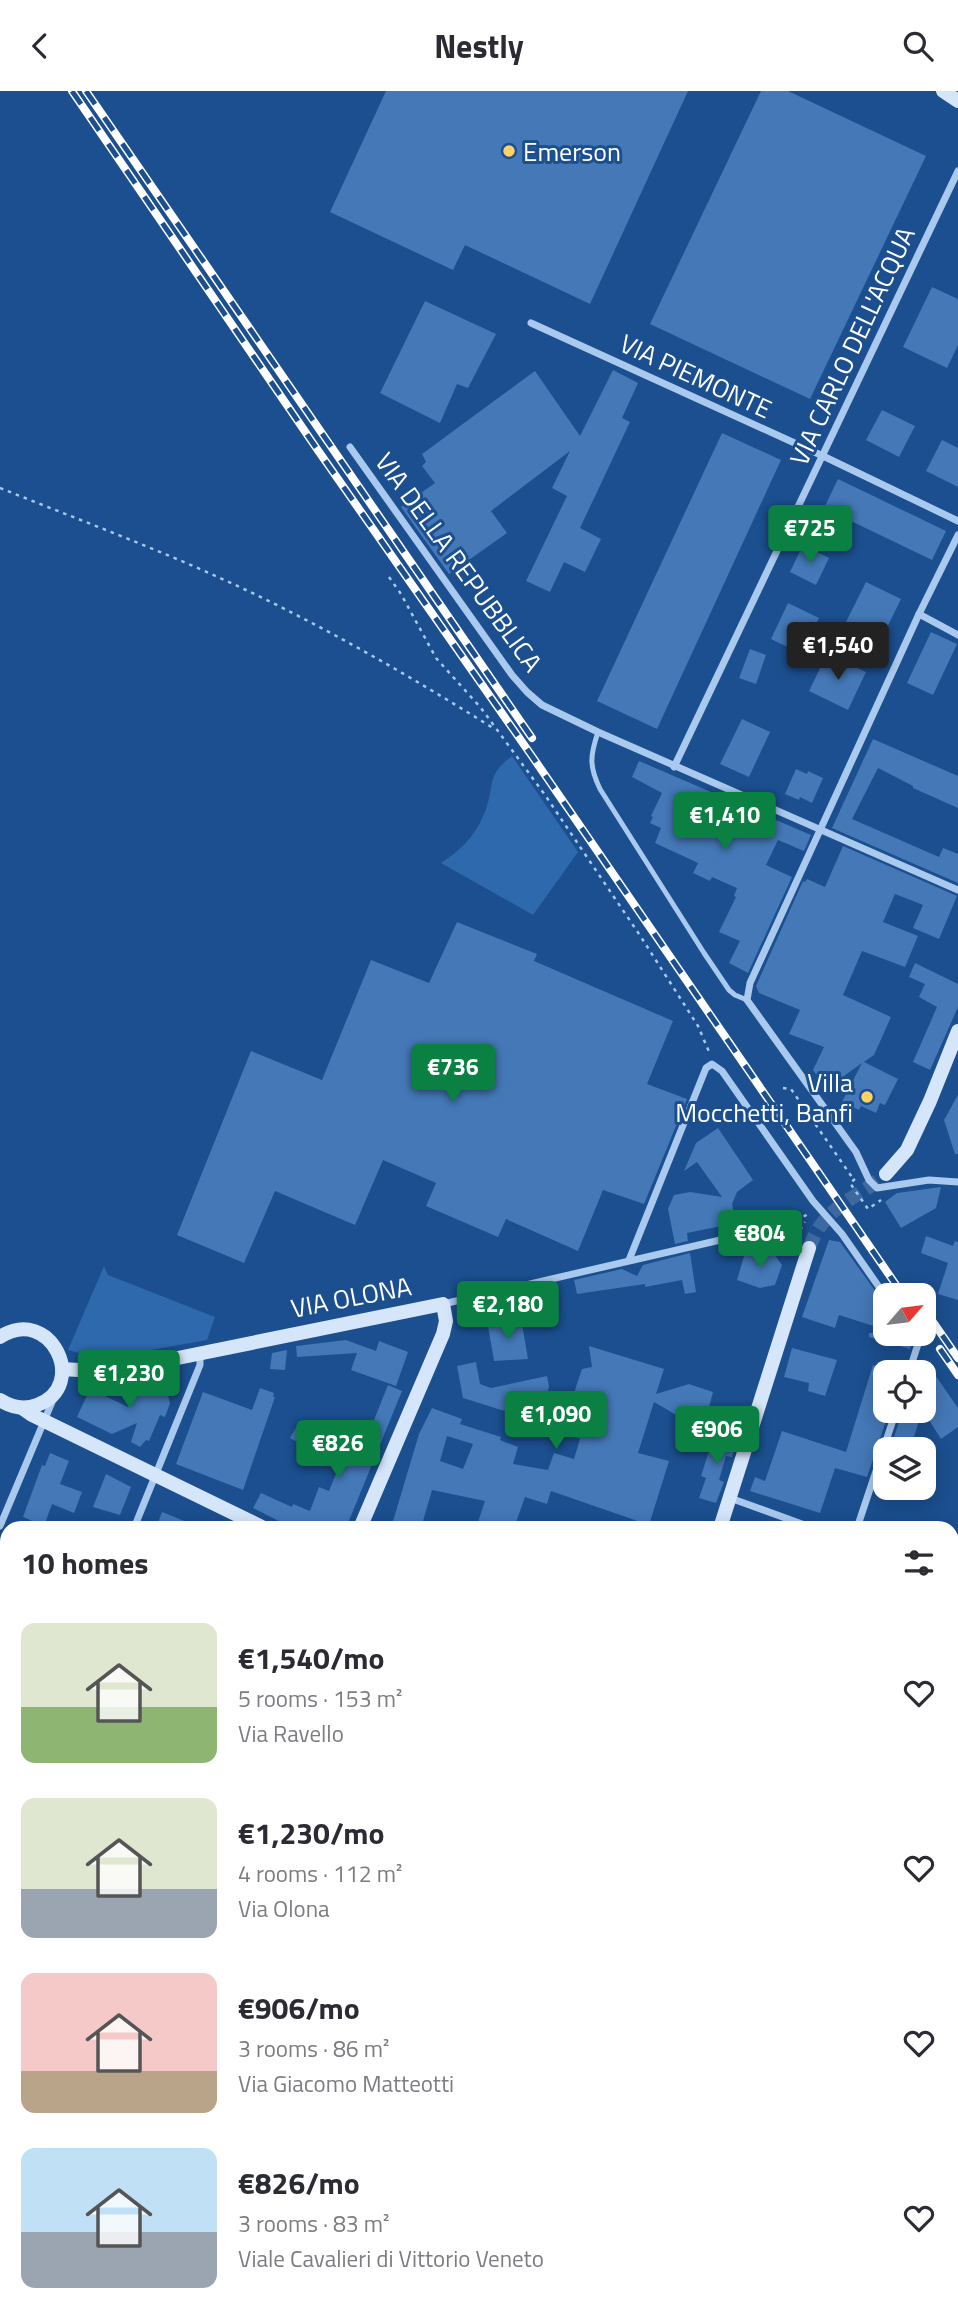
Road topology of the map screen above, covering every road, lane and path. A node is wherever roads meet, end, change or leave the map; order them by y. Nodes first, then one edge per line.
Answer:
1 (943, 91) edge
2 (958, 101) edge
3 (958, 171) edge
4 (531, 323) dead end
5 (350, 447) dead end
6 (823, 456) junction
7 (0, 488) edge
8 (958, 521) edge
9 (958, 535) edge
10 (388, 576) dead end
11 (919, 614) junction
12 (958, 635) edge
13 (496, 730) junction
14 (598, 732) junction
15 (674, 767) junction
16 (821, 831) junction
17 (958, 890) edge
18 (747, 1000) junction
19 (958, 1031) edge
20 (712, 1064) junction
21 (783, 1088) dead end
22 (886, 1174) tunnel mouth
23 (854, 1180) dead end
24 (958, 1182) edge
25 (819, 1209) junction
26 (805, 1222) dead end
27 (793, 1237) junction
28 (729, 1238) dead end
29 (728, 1248) dead end
30 (809, 1248) tunnel mouth
31 (629, 1260) junction
32 (876, 1283) edge
33 (443, 1304) junction
34 (1, 1331) edge
35 (200, 1352) junction
36 (62, 1369) junction
37 (56, 1389) junction
38 (0, 1400) edge
39 (22, 1408) junction
40 (45, 1421) junction
41 (892, 1423) edge
42 (153, 1476) junction
43 (730, 1498) junction
44 (2, 1521) edge
45 (137, 1521) edge
46 (249, 1521) edge
47 (363, 1521) edge
48 (722, 1521) edge
49 (794, 1521) edge
50 (859, 1521) edge

1 - 2 street
3 - 6 street, VIA CARLO DELL'ACQUA
4 - 6 street, VIA PIEMONTE
5 - 14 street, VIA DELLA REPUBBLICA
6 - 8 street, VIA PIEMONTE
6 - 15 street, VIA CARLO DELL'ACQUA
7 - 13 path
9 - 11 street
10 - 13 path
11 - 12 street
11 - 16 street
13 - 20 path
14 - 15 street, VIA DELLA REPUBBLICA
14 - 18 lane
15 - 16 street, VIA DELLA REPUBBLICA
16 - 17 street, VIA DELLA REPUBBLICA
16 - 18 street
18 - 24 street
19 - 22 street
20 - 25 street
20 - 31 street
21 - 23 path
25 - 27 path
25 - 32 street
26 - 27 path
27 - 29 path
28 - 31 street, VIA OLONA
30 - 43 street
31 - 33 street, VIA OLONA
33 - 35 street, VIA OLONA
33 - 47 street
34 - 36 street
35 - 36 street, VIA OLONA
35 - 42 street
36 - 37 street
37 - 39 street
37 - 40 street
38 - 39 street
39 - 40 street
40 - 42 street
40 - 44 street
41 - 50 street
42 - 45 street
42 - 46 street
43 - 48 street
43 - 49 street

